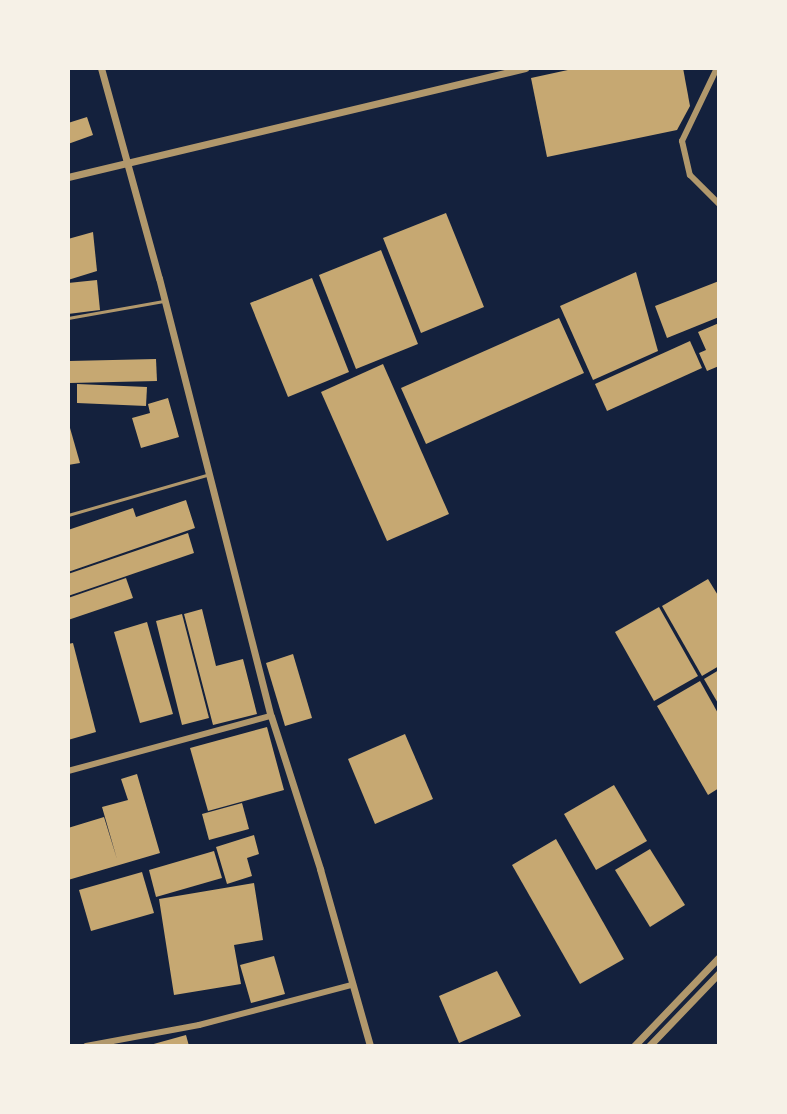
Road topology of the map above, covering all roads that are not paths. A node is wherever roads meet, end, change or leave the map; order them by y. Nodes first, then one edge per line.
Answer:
1 (101, 68) edge
2 (525, 68) edge
3 (717, 68) edge
4 (129, 160) junction
5 (68, 177) edge
6 (719, 204) edge
7 (165, 300) junction
8 (68, 318) edge
9 (207, 475) junction
10 (68, 515) edge
11 (271, 716) junction
12 (68, 771) edge
13 (719, 957) edge
14 (719, 973) edge
15 (352, 985) junction
16 (86, 1046) edge
17 (370, 1046) edge
18 (634, 1046) edge
19 (649, 1046) edge

1 - 4 street
2 - 4 street
3 - 6 street
4 - 5 street
4 - 7 street
7 - 8 lane
7 - 9 street
9 - 10 lane
9 - 11 street
11 - 12 street
11 - 15 street
13 - 18 street
14 - 19 street
15 - 16 street
15 - 17 street

